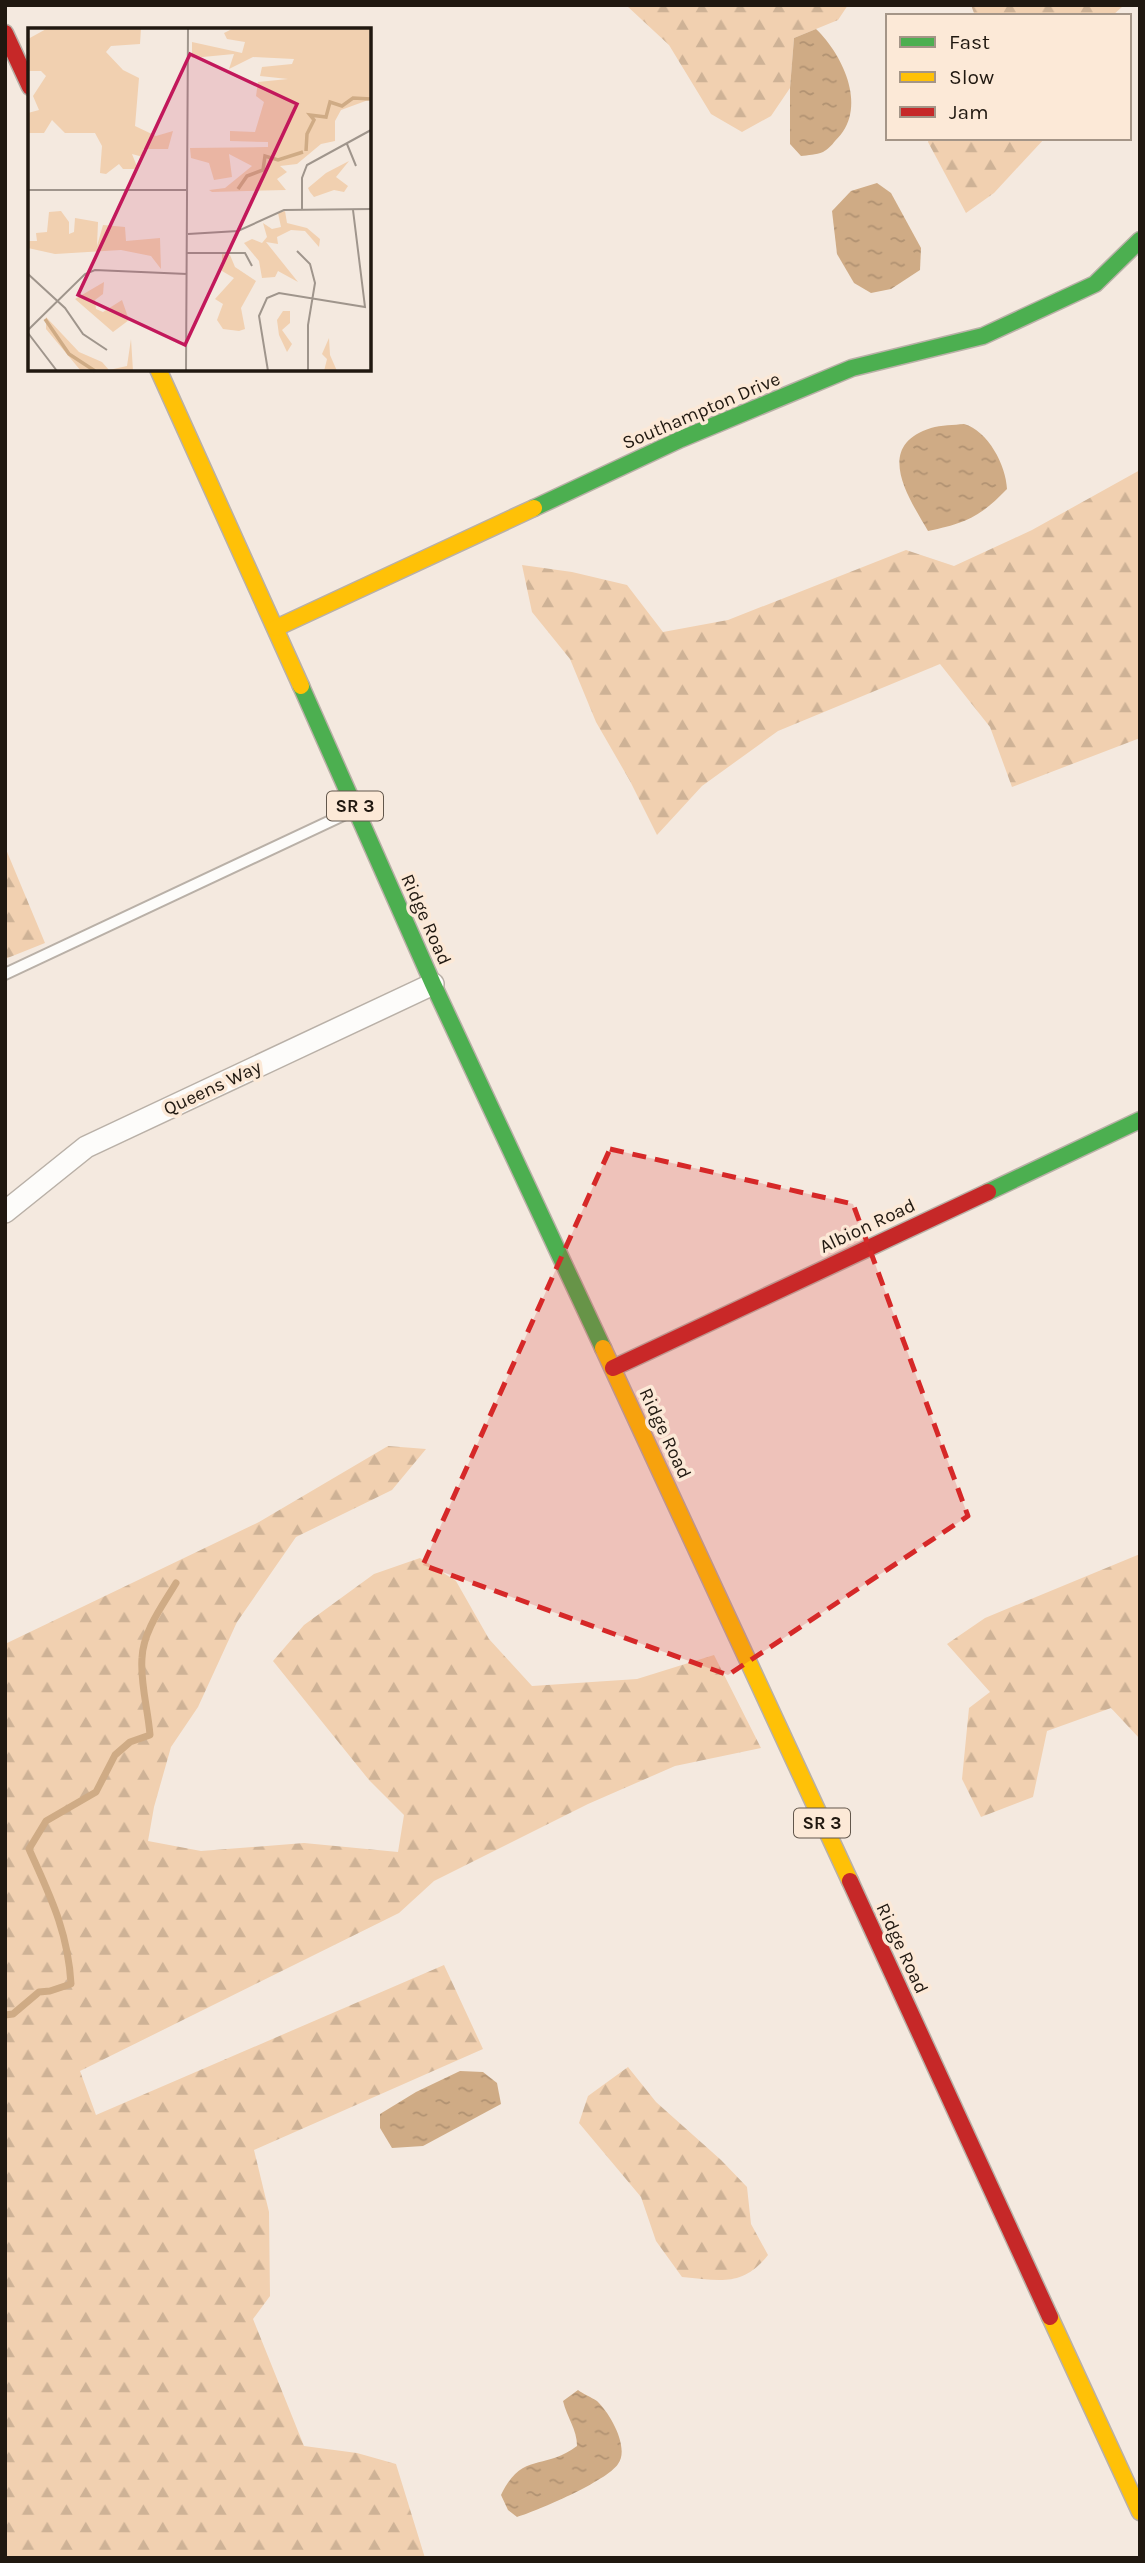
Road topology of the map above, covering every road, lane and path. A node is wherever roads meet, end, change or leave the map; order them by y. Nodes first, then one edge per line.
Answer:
1 (5, 33) edge
2 (28, 83) edge
3 (1140, 240) edge
4 (159, 371) edge
5 (276, 628) junction
6 (356, 809) junction
7 (5, 974) edge
8 (433, 984) junction
9 (1140, 1120) edge
10 (5, 1212) edge
11 (613, 1368) junction
12 (1140, 2512) edge

1 - 2 main road
3 - 5 main road, Southampton Drive
4 - 5 main road, Ridge Road / SR 3
5 - 6 main road, Ridge Road / SR 3
6 - 7 lane
6 - 8 main road, Ridge Road / SR 3
8 - 10 street, Queens Way
8 - 11 main road, Ridge Road / SR 3
9 - 11 main road, Albion Road
11 - 12 main road, Ridge Road / SR 3

